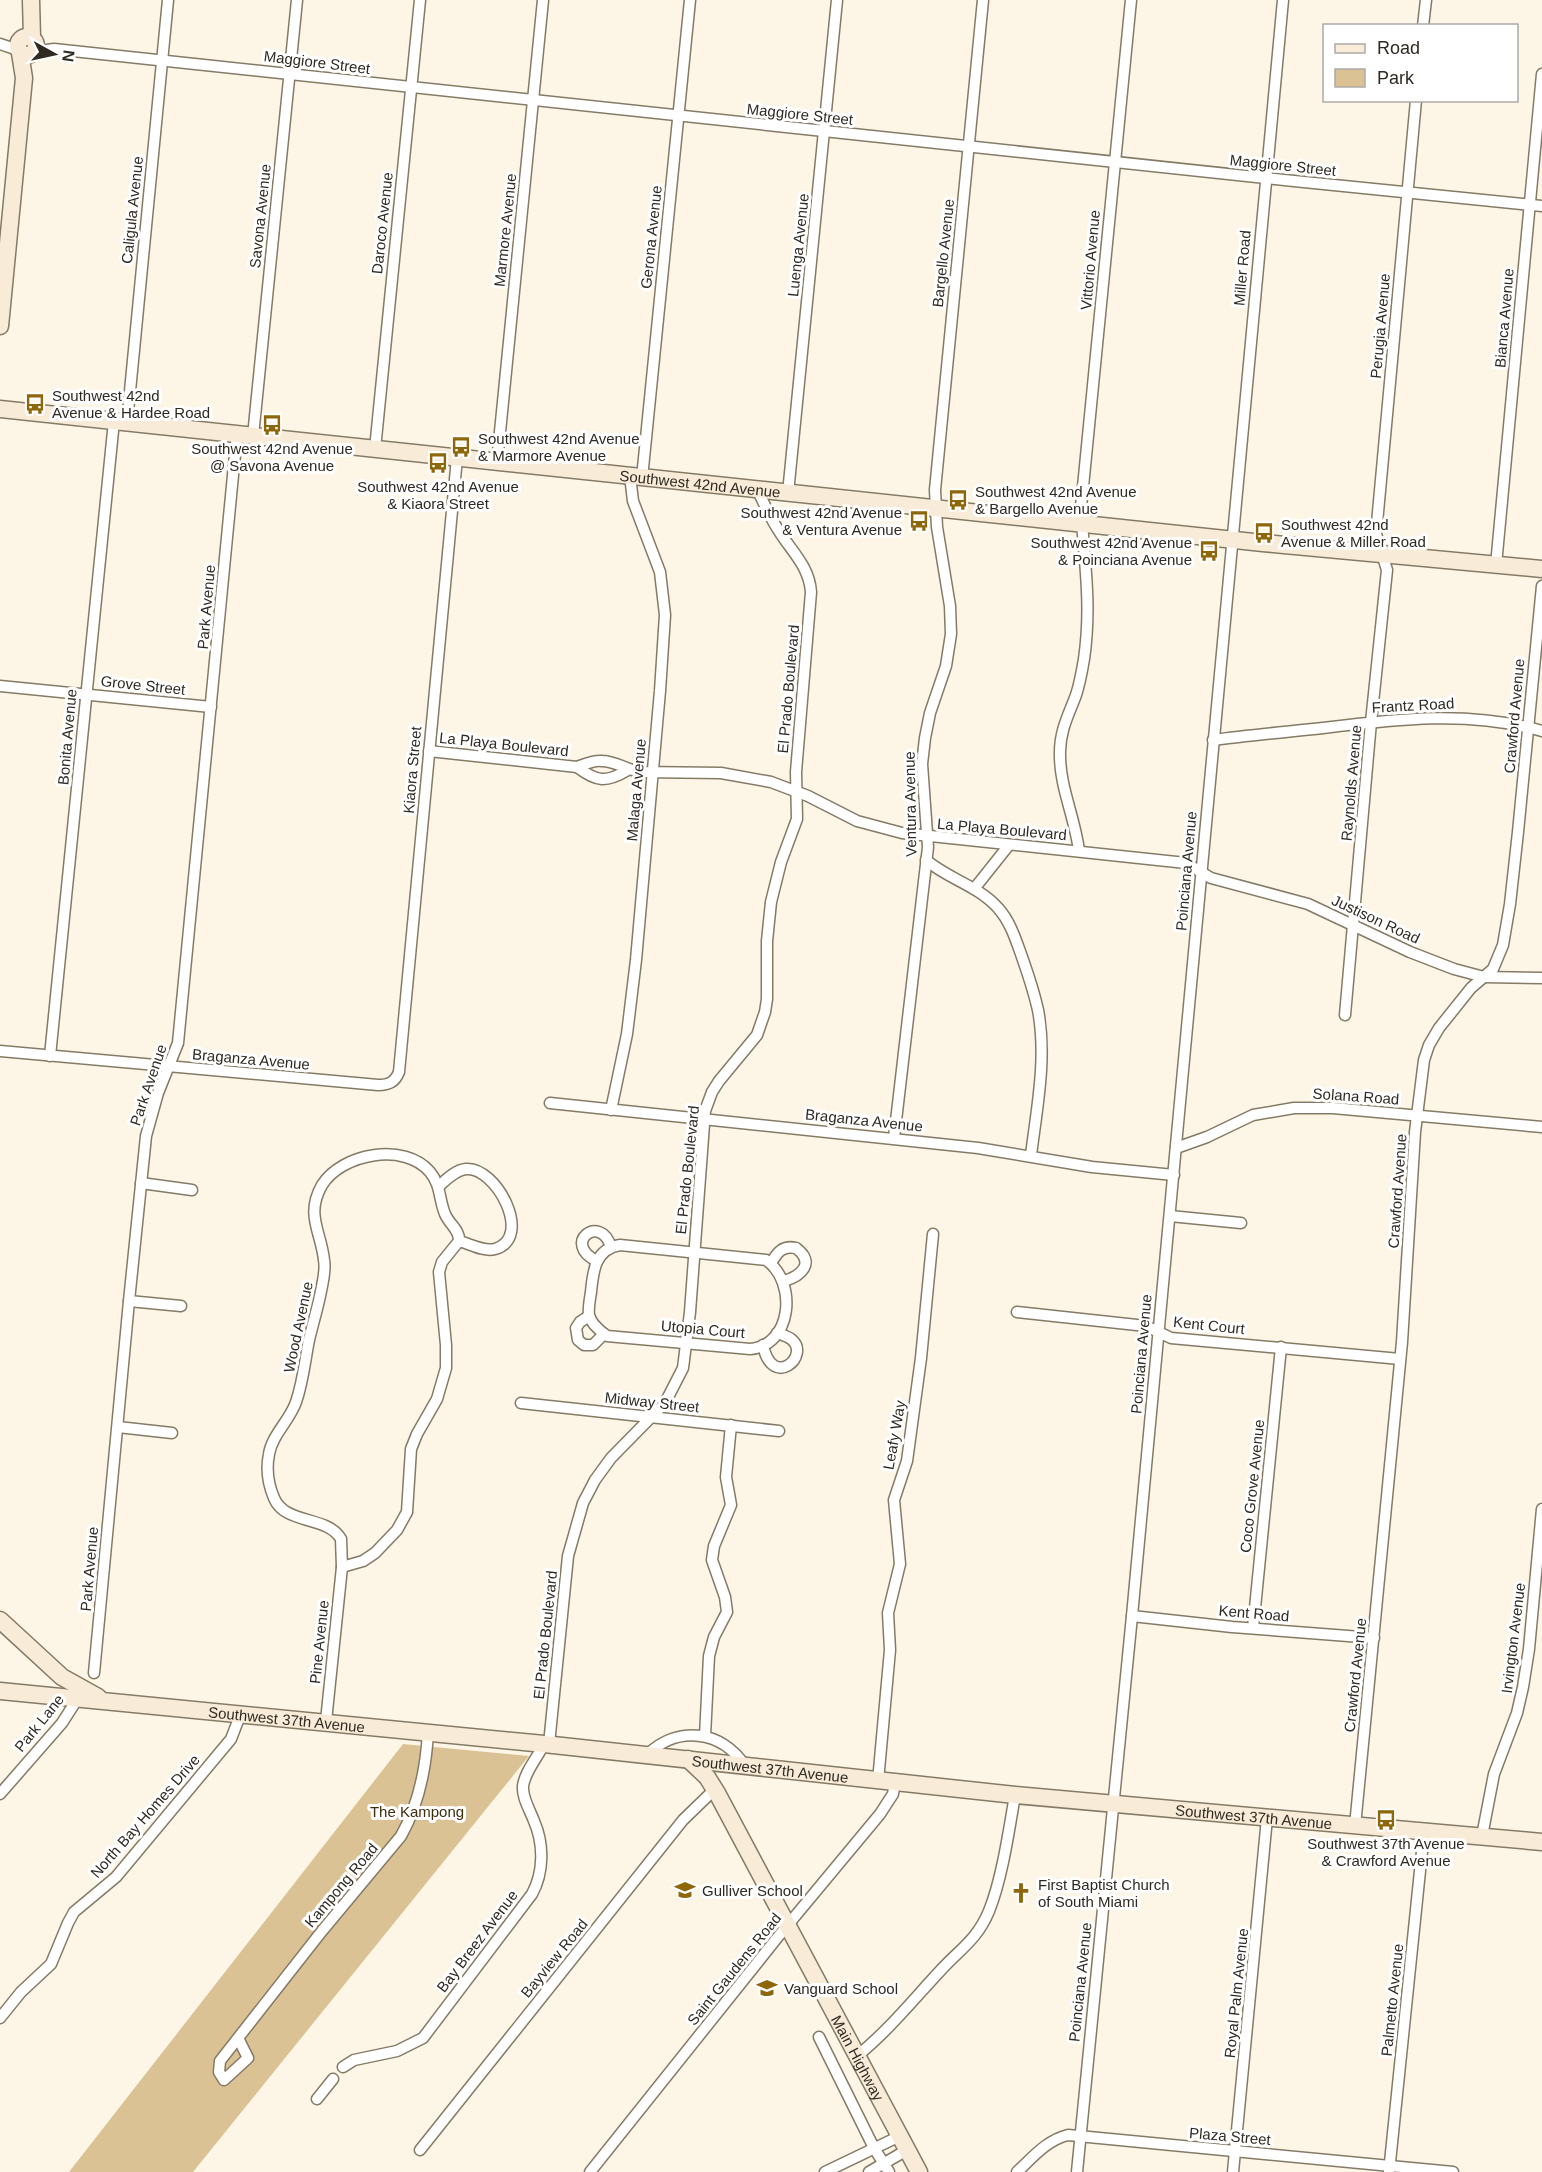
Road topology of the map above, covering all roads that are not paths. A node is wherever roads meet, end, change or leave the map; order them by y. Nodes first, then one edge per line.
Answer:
1 (168, 0) edge
2 (297, 0) edge
3 (420, 0) edge
4 (543, 0) edge
5 (690, 0) edge
6 (837, 0) edge
7 (983, 0) edge
8 (1131, 0) edge
9 (1283, 0) edge
10 (1426, 0) edge
11 (31, 5) edge
12 (1423, 24) edge
13 (0, 43) edge
14 (26, 46) junction
15 (162, 60) junction
16 (289, 74) junction
17 (1542, 74) edge
18 (411, 88) junction
19 (533, 100) junction
20 (1416, 102) edge
21 (678, 116) junction
22 (824, 132) junction
23 (969, 147) junction
24 (1114, 162) junction
25 (1266, 178) junction
26 (1407, 193) junction
27 (1530, 205) junction
28 (1542, 206) edge
29 (0, 326) edge
30 (0, 409) edge
31 (120, 422) junction
32 (245, 435) junction
33 (375, 449) junction
34 (457, 458) junction
35 (497, 462) junction
36 (636, 477) junction
37 (757, 489) junction
38 (788, 492) junction
39 (936, 508) junction
40 (1082, 523) junction
41 (1232, 539) junction
42 (1381, 554) junction
43 (1496, 565) junction
44 (1542, 570) edge
45 (1542, 586) edge
46 (0, 686) edge
47 (86, 695) junction
48 (212, 707) junction
49 (1371, 722) junction
50 (1528, 727) junction
51 (1542, 731) edge
52 (1213, 740) junction
53 (429, 751) junction
54 (577, 767) junction
55 (628, 770) junction
56 (653, 772) junction
57 (796, 791) junction
58 (928, 837) junction
59 (1009, 845) junction
60 (1078, 851) junction
61 (926, 860) junction
62 (1201, 872) junction
63 (974, 889) junction
64 (1354, 925) junction
65 (1485, 977) junction
66 (1542, 978) edge
67 (1345, 1015) dead end
68 (0, 1051) edge
69 (50, 1056) junction
70 (169, 1067) junction
71 (392, 1083) joint
72 (550, 1103) dead end
73 (611, 1110) junction
74 (1417, 1116) junction
75 (705, 1120) junction
76 (1542, 1127) edge
77 (894, 1138) junction
78 (1176, 1149) junction
79 (1031, 1155) junction
80 (1174, 1175) junction
81 (141, 1183) junction
82 (439, 1186) junction
83 (192, 1190) dead end
84 (1170, 1216) junction
85 (1241, 1223) dead end
86 (933, 1234) dead end
87 (459, 1241) junction
88 (611, 1247) junction
89 (694, 1253) junction
90 (597, 1261) junction
91 (771, 1263) junction
92 (784, 1281) junction
93 (129, 1301) junction
94 (181, 1306) dead end
95 (1017, 1312) dead end
96 (589, 1316) junction
97 (1158, 1332) junction
98 (777, 1333) junction
99 (603, 1334) junction
100 (687, 1343) junction
101 (763, 1345) junction
102 (1281, 1347) junction
103 (1400, 1359) junction
104 (521, 1403) dead end
105 (652, 1417) junction
106 (731, 1425) junction
107 (118, 1427) junction
108 (779, 1431) dead end
109 (172, 1433) dead end
110 (1542, 1509) edge
111 (342, 1567) junction
112 (1132, 1616) junction
113 (0, 1620) edge
114 (1253, 1628) junction
115 (1374, 1638) junction
116 (94, 1673) dead end
117 (0, 1690) edge
118 (78, 1698) junction
119 (105, 1700) junction
120 (241, 1713) junction
121 (326, 1722) junction
122 (428, 1732) junction
123 (705, 1736) junction
124 (546, 1744) junction
125 (647, 1755) junction
126 (688, 1759) junction
127 (738, 1765) junction
128 (878, 1781) junction
129 (895, 1782) junction
130 (715, 1788) junction
131 (0, 1794) edge
132 (1015, 1795) junction
133 (1113, 1804) junction
134 (1267, 1818) junction
135 (1355, 1826) junction
136 (1424, 1832) junction
137 (1482, 1836) junction
138 (1542, 1842) edge
139 (788, 1925) junction
140 (0, 2018) edge
141 (819, 2037) dead end
142 (238, 2038) dead end
143 (857, 2056) junction
144 (343, 2067) dead end
145 (333, 2079) dead end
146 (317, 2099) dead end
147 (1081, 2136) junction
148 (903, 2143) junction
149 (874, 2148) junction
150 (420, 2150) dead end
151 (1235, 2151) junction
152 (886, 2168) edge
153 (1389, 2169) edge
154 (590, 2172) edge
155 (825, 2172) edge
156 (869, 2172) edge
157 (919, 2172) edge
158 (1017, 2172) edge
159 (1077, 2172) edge
160 (1233, 2172) edge
161 (1453, 2172) edge

1 - 15 street, Caligula Avenue
2 - 16 street, Savona Avenue
3 - 18 street, Daroco Avenue
4 - 19 street, Marmore Avenue
5 - 21 street, Gerona Avenue
6 - 22 street, Luenga Avenue
7 - 23 street, Bargello Avenue
8 - 24 street, Vittorio Avenue
9 - 25 street, Miller Road
10 - 12 street
11 - 14 main road
13 - 14 street, Maggiore Street
14 - 15 street, Maggiore Street
14 - 29 main road
15 - 16 street, Maggiore Street
15 - 31 street, Caligula Avenue
16 - 18 street, Maggiore Street
16 - 32 street, Savona Avenue
17 - 27 street, Bianca Avenue
18 - 19 street, Maggiore Street
18 - 33 street, Daroco Avenue
19 - 21 street, Maggiore Street
19 - 35 street, Marmore Avenue
20 - 26 street, Perugia Avenue
21 - 22 street, Maggiore Street
21 - 36 street, Gerona Avenue
22 - 23 street, Maggiore Street
22 - 38 street, Luenga Avenue
23 - 24 street, Maggiore Street
23 - 39 street, Bargello Avenue
24 - 25 street, Maggiore Street
24 - 40 street, Vittorio Avenue
25 - 26 street, Maggiore Street
25 - 41 street, Miller Road
26 - 27 street, Maggiore Street
26 - 42 street, Perugia Avenue
27 - 28 street, Maggiore Street
27 - 43 street, Bianca Avenue
30 - 31 main road, Southwest 42nd Avenue
31 - 32 main road, Southwest 42nd Avenue
31 - 47 street, Bonita Avenue
32 - 33 main road, Southwest 42nd Avenue
32 - 48 street, Park Avenue
33 - 34 main road, Southwest 42nd Avenue
34 - 35 main road, Southwest 42nd Avenue
34 - 53 street, Kiaora Street
35 - 36 main road, Southwest 42nd Avenue
36 - 37 main road, Southwest 42nd Avenue
36 - 56 street, Malaga Avenue
37 - 38 main road, Southwest 42nd Avenue
37 - 57 street, El Prado Boulevard
38 - 39 main road, Southwest 42nd Avenue
39 - 40 main road, Southwest 42nd Avenue
39 - 58 street, Ventura Avenue
40 - 41 main road, Southwest 42nd Avenue
40 - 60 street, Vittorio Avenue
41 - 42 main road, Southwest 42nd Avenue
41 - 52 street, Poinciana Avenue
42 - 43 main road, Southwest 42nd Avenue
42 - 49 street, Raynolds Avenue
43 - 44 main road, Southwest 42nd Avenue
45 - 50 street, Crawford Avenue
46 - 47 street, Grove Street
47 - 48 street, Grove Street
47 - 69 street, Bonita Avenue
48 - 70 street, Park Avenue
49 - 50 street, Frantz Road
49 - 52 street, Frantz Road
49 - 64 street, Raynolds Avenue
50 - 51 street, Frantz Road
50 - 65 street, Crawford Avenue
52 - 62 street, Poinciana Avenue
53 - 54 street, La Playa Boulevard
53 - 71 street, Kiaora Street
54 - 55 street, La Playa Boulevard
54 - 55 street, La Playa Boulevard
55 - 56 street, La Playa Boulevard
56 - 57 street, La Playa Boulevard
56 - 73 street, Malaga Avenue
57 - 58 street, La Playa Boulevard
57 - 75 street, El Prado Boulevard
58 - 59 street, La Playa Boulevard
58 - 61 street, Ventura Avenue
59 - 60 street, La Playa Boulevard
59 - 63 street
60 - 62 street, La Playa Boulevard
61 - 63 street
61 - 77 street, Ventura Avenue
62 - 64 street, Justison Road
62 - 78 street, Poinciana Avenue
63 - 79 street
64 - 65 street, Justison Road
64 - 67 street, Raynolds Avenue
65 - 66 street, Justison Road
65 - 74 street, Crawford Avenue
68 - 69 street, Braganza Avenue
69 - 70 street, Braganza Avenue
70 - 71 street, Braganza Avenue
70 - 81 street, Park Avenue
72 - 73 street, Braganza Avenue
73 - 75 street, Braganza Avenue
74 - 76 street, Solana Road
74 - 78 street, Solana Road
74 - 103 street, Crawford Avenue
75 - 77 street, Braganza Avenue
75 - 89 street, El Prado Boulevard
77 - 79 street, Braganza Avenue
78 - 80 street, Poinciana Avenue
79 - 80 street, Braganza Avenue
80 - 84 street, Poinciana Avenue
81 - 83 street
81 - 93 street, Park Avenue
82 - 87 street, Wood Avenue
82 - 87 street
82 - 111 street, Wood Avenue
84 - 85 street
84 - 97 street, Poinciana Avenue
86 - 128 street, Leafy Way
87 - 111 street
88 - 89 street
88 - 90 street
88 - 90 street
89 - 91 street
89 - 100 street, El Prado Boulevard
90 - 96 street
91 - 92 street
91 - 92 street
92 - 98 street
93 - 94 street
93 - 107 street, Park Avenue
95 - 97 street, Kent Court
96 - 99 street
96 - 99 street
97 - 102 street, Kent Court
97 - 112 street, Poinciana Avenue
98 - 101 street, Utopia Court
98 - 101 street
99 - 100 street, Utopia Court
100 - 101 street, Utopia Court
100 - 105 street, El Prado Boulevard
102 - 103 street, Kent Court
102 - 114 street, Coco Grove Avenue
103 - 115 street, Crawford Avenue
104 - 105 street, Midway Street
105 - 106 street, Midway Street
105 - 124 street, El Prado Boulevard
106 - 108 street, Midway Street
106 - 123 street
107 - 109 street
107 - 116 street, Park Avenue
110 - 137 street, Irvington Avenue
111 - 121 street, Pine Avenue
112 - 114 street, Kent Road
112 - 133 street, Poinciana Avenue
113 - 119 main road
114 - 115 street, Kent Road
115 - 135 street, Crawford Avenue
117 - 118 main road, Southwest 37th Avenue
118 - 119 main road, Southwest 37th Avenue
118 - 131 street, Park Lane
119 - 120 main road, Southwest 37th Avenue
120 - 121 main road, Southwest 37th Avenue
120 - 140 street, North Bay Homes Drive
121 - 122 main road, Southwest 37th Avenue
122 - 124 main road, Southwest 37th Avenue
122 - 142 street, Kampong Road
123 - 125 street
123 - 127 street
124 - 125 main road, Southwest 37th Avenue
124 - 144 street, Bay Breez Avenue
125 - 126 main road, Southwest 37th Avenue
126 - 127 main road, Southwest 37th Avenue
126 - 130 main road, Main Highway
127 - 128 main road, Southwest 37th Avenue
127 - 130 main road
128 - 129 main road, Southwest 37th Avenue
129 - 132 main road, Southwest 37th Avenue
129 - 139 street, Saint Gaudens Road
130 - 139 main road, Main Highway
130 - 150 street, Bayview Road
132 - 133 main road, Southwest 37th Avenue
132 - 143 street
133 - 134 main road, Southwest 37th Avenue
133 - 147 street, Poinciana Avenue
134 - 135 main road, Southwest 37th Avenue
134 - 151 street, Royal Palm Avenue
135 - 136 main road, Southwest 37th Avenue
136 - 137 main road, Southwest 37th Avenue
136 - 153 street, Palmetto Avenue
137 - 138 main road, Southwest 37th Avenue
139 - 143 main road, Main Highway
139 - 154 street, Saint Gaudens Road
141 - 149 street
143 - 148 main road, Main Highway
145 - 146 street
147 - 151 street, Plaza Street
147 - 158 street, Plaza Street
147 - 159 street, Poinciana Avenue
148 - 149 street
148 - 152 street
148 - 157 main road, Main Highway
149 - 152 street
149 - 155 street
151 - 153 street, Plaza Street
151 - 160 street, Royal Palm Avenue
152 - 156 street
153 - 161 street, Plaza Street

